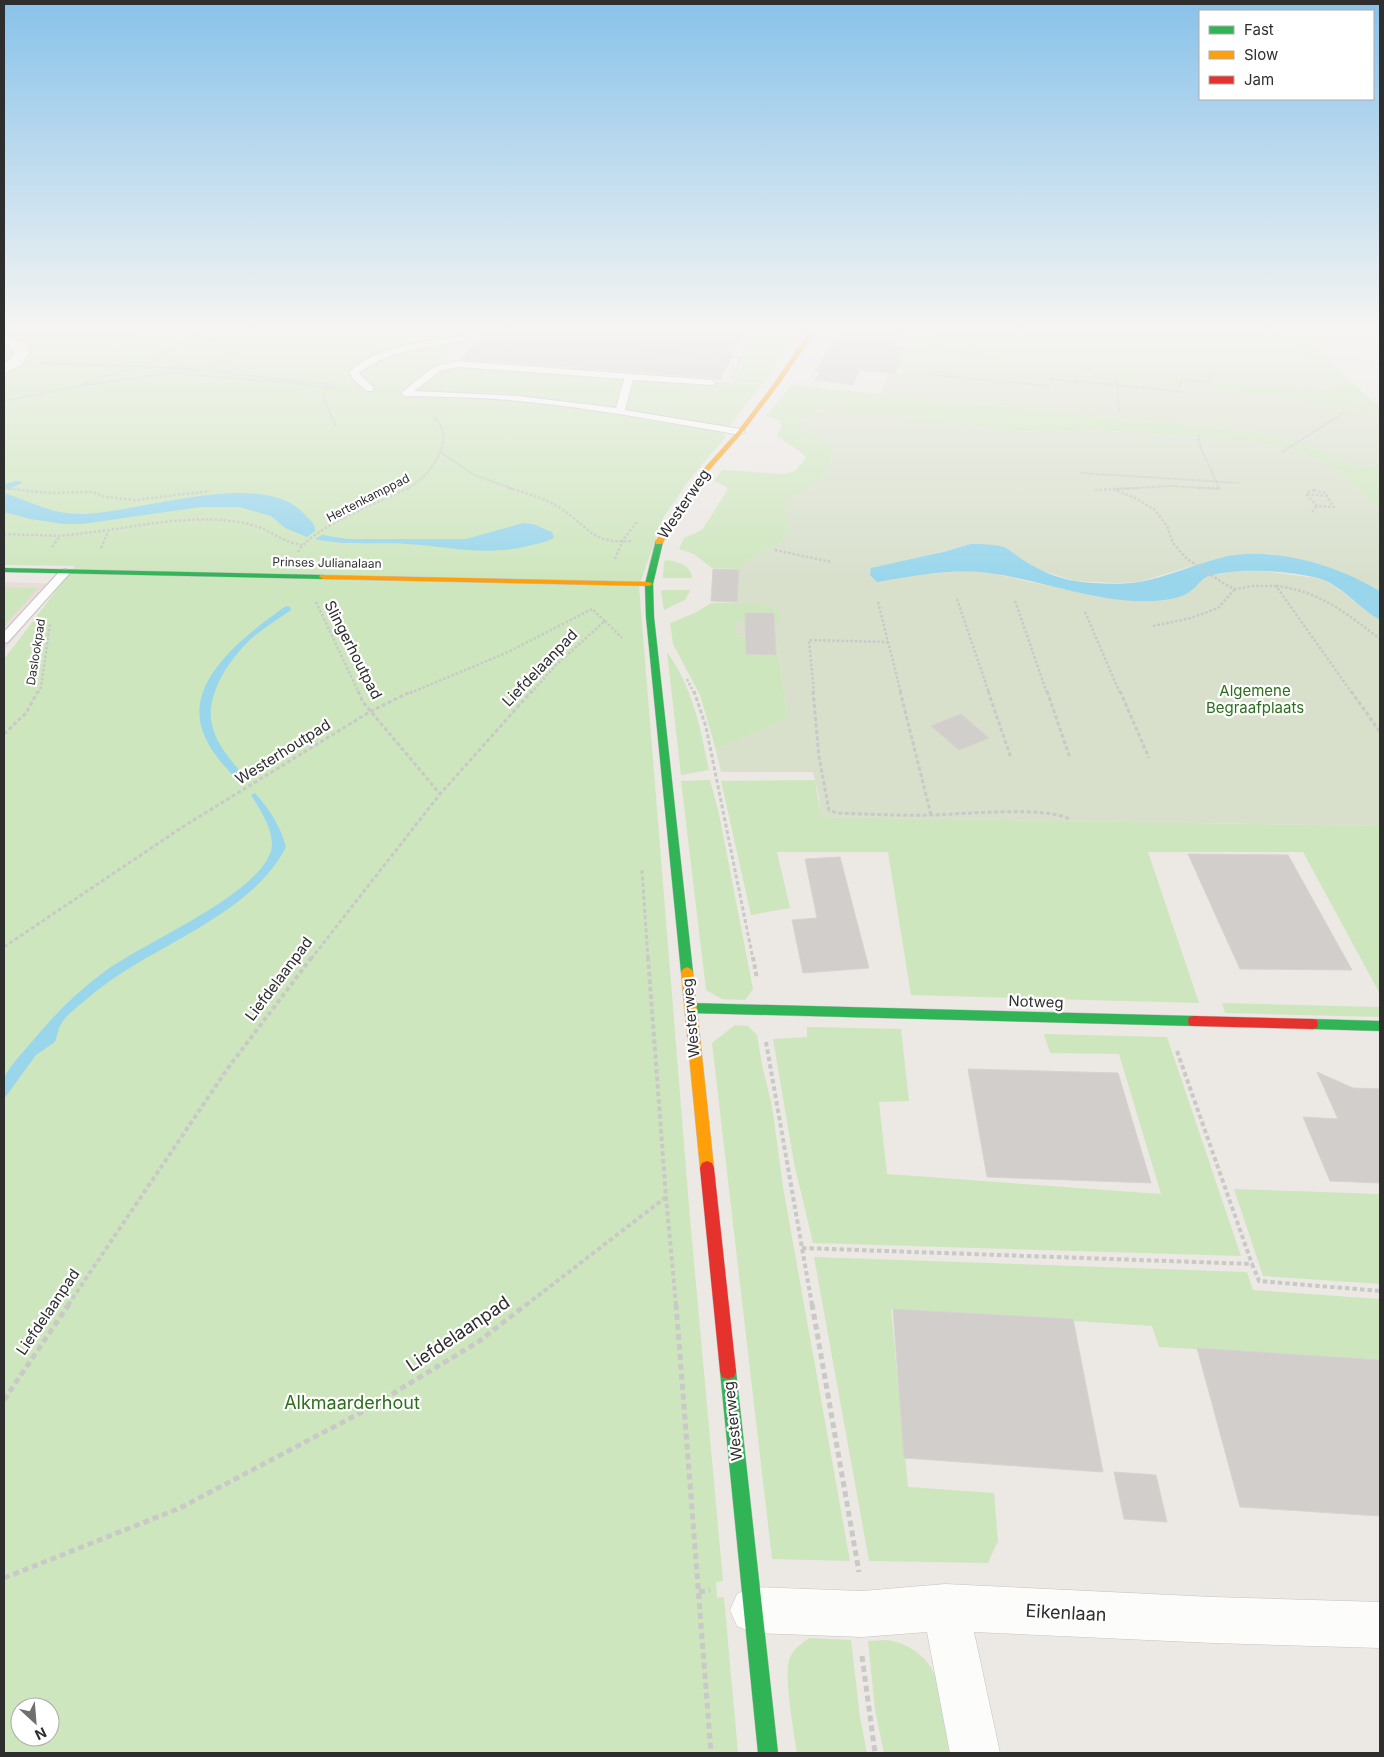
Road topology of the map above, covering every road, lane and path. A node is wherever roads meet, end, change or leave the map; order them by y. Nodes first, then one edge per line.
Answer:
1 (331, 414) edge
2 (431, 414) edge
3 (637, 414) edge
4 (754, 414) edge
5 (1342, 414) edge
6 (336, 427) dead end
7 (740, 432) junction
8 (1198, 435) dead end
9 (439, 450) junction
10 (1282, 452) dead end
11 (1081, 473) dead end
12 (1217, 482) junction
13 (1240, 483) dead end
14 (4, 488) edge
15 (1113, 489) junction
16 (1096, 490) dead end
17 (210, 491) dead end
18 (1307, 494) junction
19 (1330, 496) junction
20 (1317, 506) junction
21 (1312, 512) dead end
22 (109, 530) junction
23 (4, 534) edge
24 (309, 539) dead end
25 (623, 540) dead end
26 (302, 545) dead end
27 (775, 550) dead end
28 (831, 562) dead end
29 (4, 570) edge
30 (81, 571) junction
31 (65, 572) junction
32 (286, 576) junction
33 (649, 584) junction
34 (1276, 586) junction
35 (1235, 589) junction
36 (957, 599) dead end
37 (878, 602) dead end
38 (1014, 602) dead end
39 (1085, 612) dead end
40 (605, 621) junction
41 (50, 623) dead end
42 (1154, 626) dead end
43 (5, 639) edge
44 (1380, 639) edge
45 (888, 642) junction
46 (628, 645) dead end
47 (682, 670) dead end
48 (371, 711) junction
49 (1380, 732) edge
50 (4, 734) edge
51 (1011, 758) dead end
52 (1070, 758) dead end
53 (1149, 758) dead end
54 (440, 794) junction
55 (931, 815) junction
56 (1069, 819) dead end
57 (642, 866) dead end
58 (4, 947) edge
59 (690, 1008) junction
60 (759, 1008) junction
61 (1166, 1020) junction
62 (1380, 1026) edge
63 (666, 1197) junction
64 (802, 1248) junction
65 (1252, 1264) junction
66 (1380, 1291) edge
67 (4, 1400) edge
68 (4, 1578) edge
69 (945, 1607) junction
70 (753, 1610) junction
71 (862, 1614) junction
72 (1380, 1625) edge
73 (711, 1753) edge
74 (768, 1753) edge
75 (875, 1753) edge
76 (975, 1753) edge

1 - 6 path
2 - 9 path, Hertenkamppad
3 - 7 lane
4 - 7 street, Westerweg
5 - 10 path
7 - 33 street, Westerweg
8 - 12 path
9 - 24 path, Hertenkamppad
9 - 25 path
11 - 12 path
12 - 13 path
12 - 15 path
14 - 17 path
15 - 16 path
15 - 35 path
18 - 19 path
18 - 19 path
18 - 20 path
19 - 20 path
20 - 21 path
22 - 23 path
22 - 26 path
22 - 30 path
27 - 28 path
29 - 31 street, Prinses Julianalaan
30 - 31 street, Prinses Julianalaan
30 - 32 street, Prinses Julianalaan
31 - 43 lane
32 - 33 street, Prinses Julianalaan
32 - 48 path, Slingerhoutpad
33 - 59 street, Westerweg
34 - 35 path
34 - 44 path
34 - 49 path
35 - 42 path
36 - 51 path
37 - 45 path
38 - 52 path
39 - 53 path
40 - 46 path
40 - 48 path, Westerhoutpad
40 - 54 path, Liefdelaanpad
41 - 50 path, Daslookpad
45 - 55 path
45 - 55 path
47 - 60 path
48 - 54 path, Slingerhoutpad
48 - 58 path, Westerhoutpad
54 - 67 path, Liefdelaanpad
55 - 56 path
57 - 63 path
59 - 60 street, Notweg
59 - 70 street, Westerweg
60 - 61 street, Notweg
60 - 64 path
61 - 62 street, Notweg
61 - 65 path
63 - 68 path, Liefdelaanpad
63 - 73 path
64 - 65 path
64 - 71 path
65 - 66 path
69 - 71 street, Eikenlaan
69 - 72 street, Eikenlaan
69 - 76 street
70 - 71 street, Eikenlaan
70 - 74 street, Westerweg
71 - 75 path

